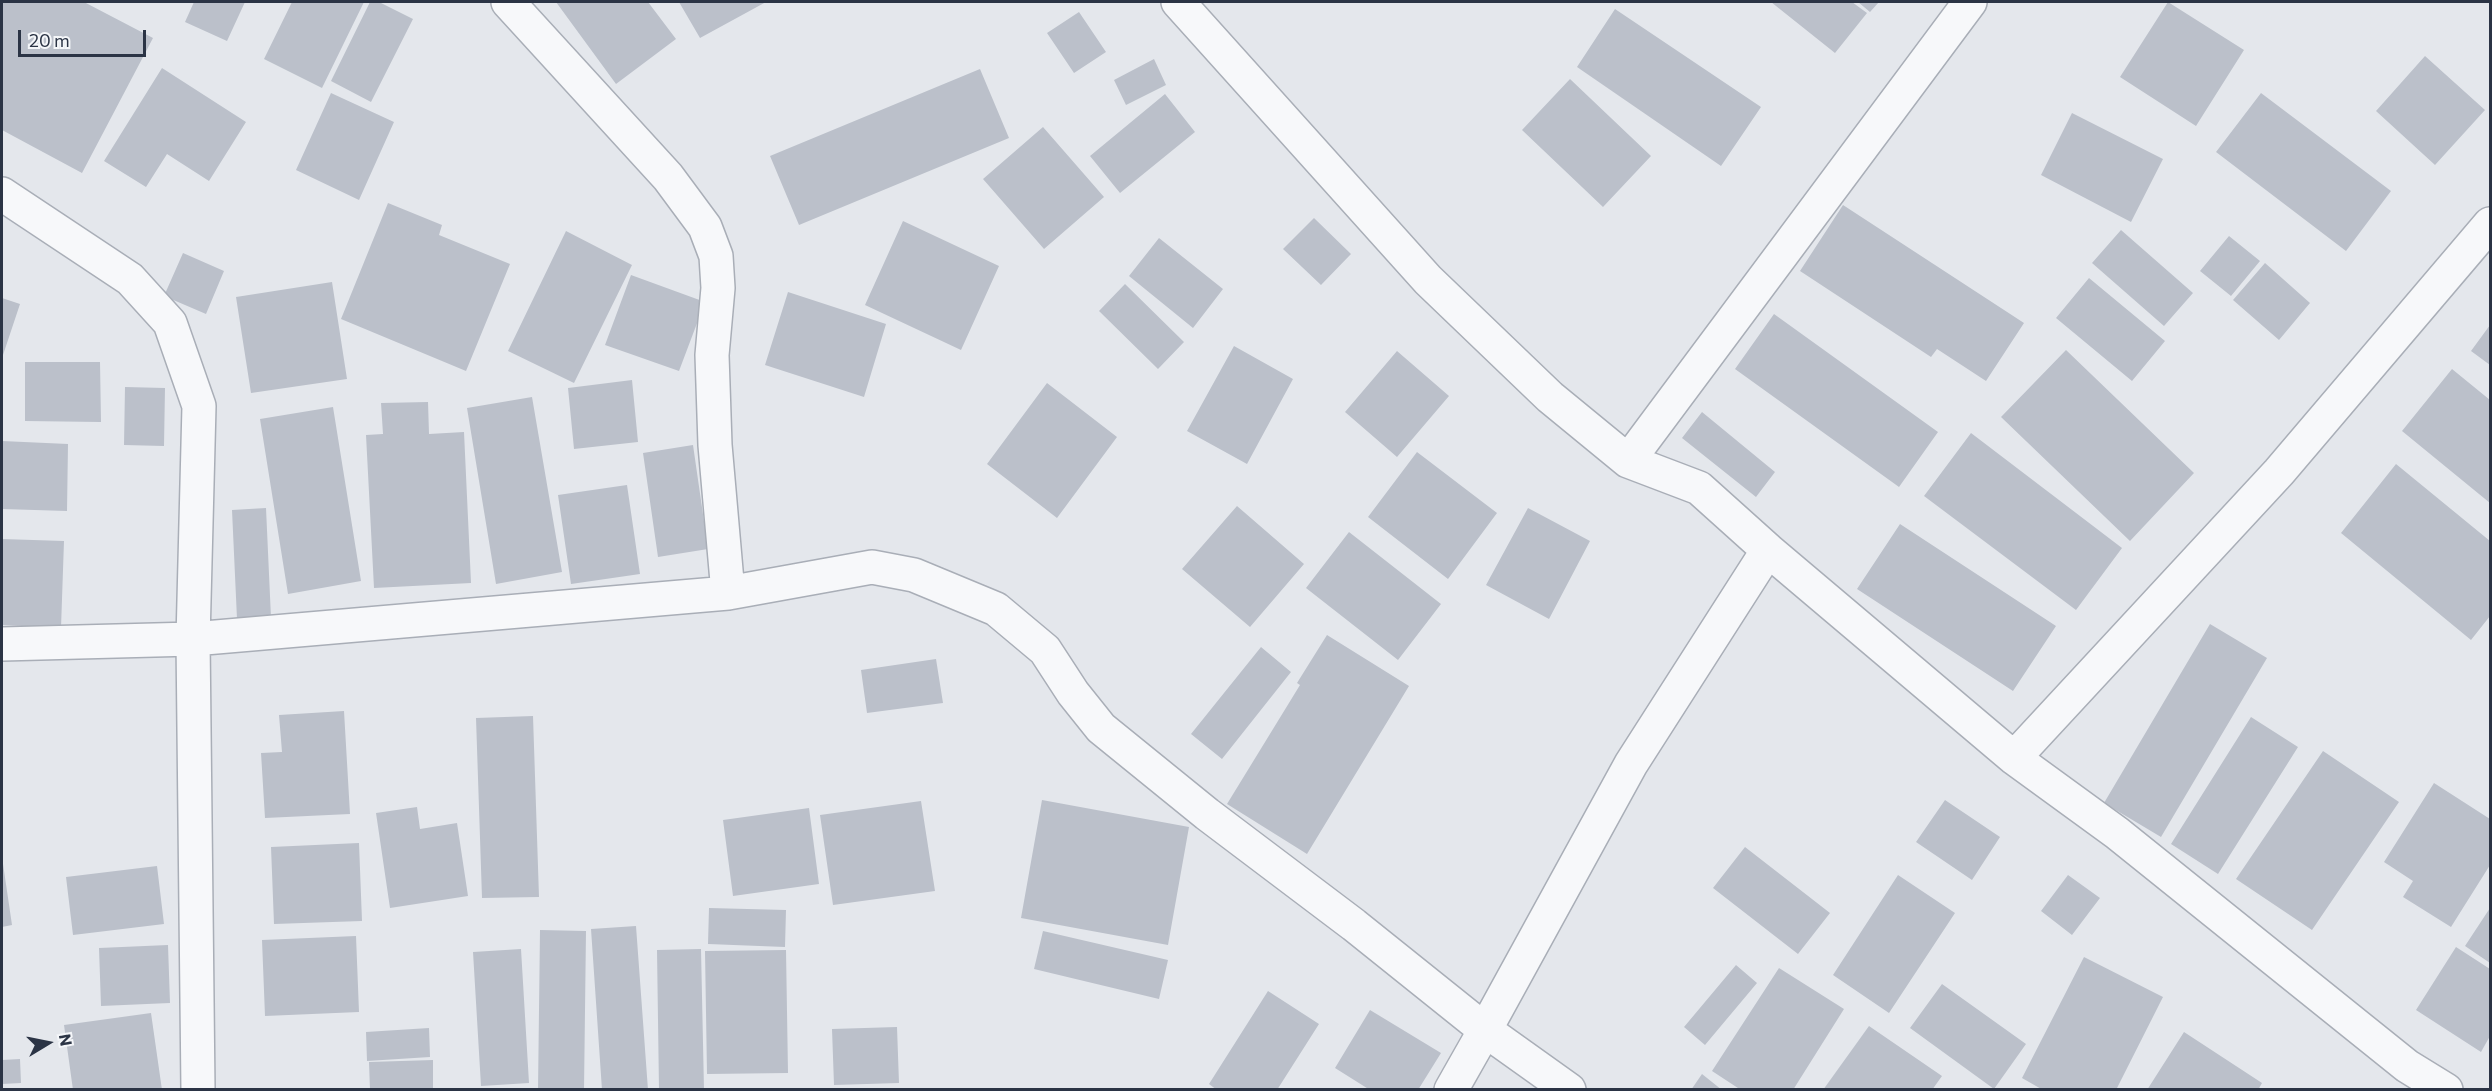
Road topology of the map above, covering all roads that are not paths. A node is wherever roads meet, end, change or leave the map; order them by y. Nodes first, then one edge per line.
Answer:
1 (508, 2) edge
2 (1178, 2) edge
3 (1970, 2) edge
4 (2, 194) edge
5 (2490, 224) edge
6 (1628, 461) junction
7 (1768, 550) junction
8 (728, 593) junction
9 (193, 639) junction
10 (2, 644) edge
11 (2014, 758) junction
12 (1485, 1030) junction
13 (198, 1089) edge
14 (1451, 1089) edge
15 (1569, 1089) edge
16 (2446, 1089) edge

1 - 8 street
2 - 6 street
3 - 6 street
4 - 9 street
5 - 11 street
6 - 7 street
7 - 11 street
7 - 12 street
8 - 9 street
8 - 12 street
9 - 10 street
9 - 13 street
11 - 16 street
12 - 14 street
12 - 15 street

